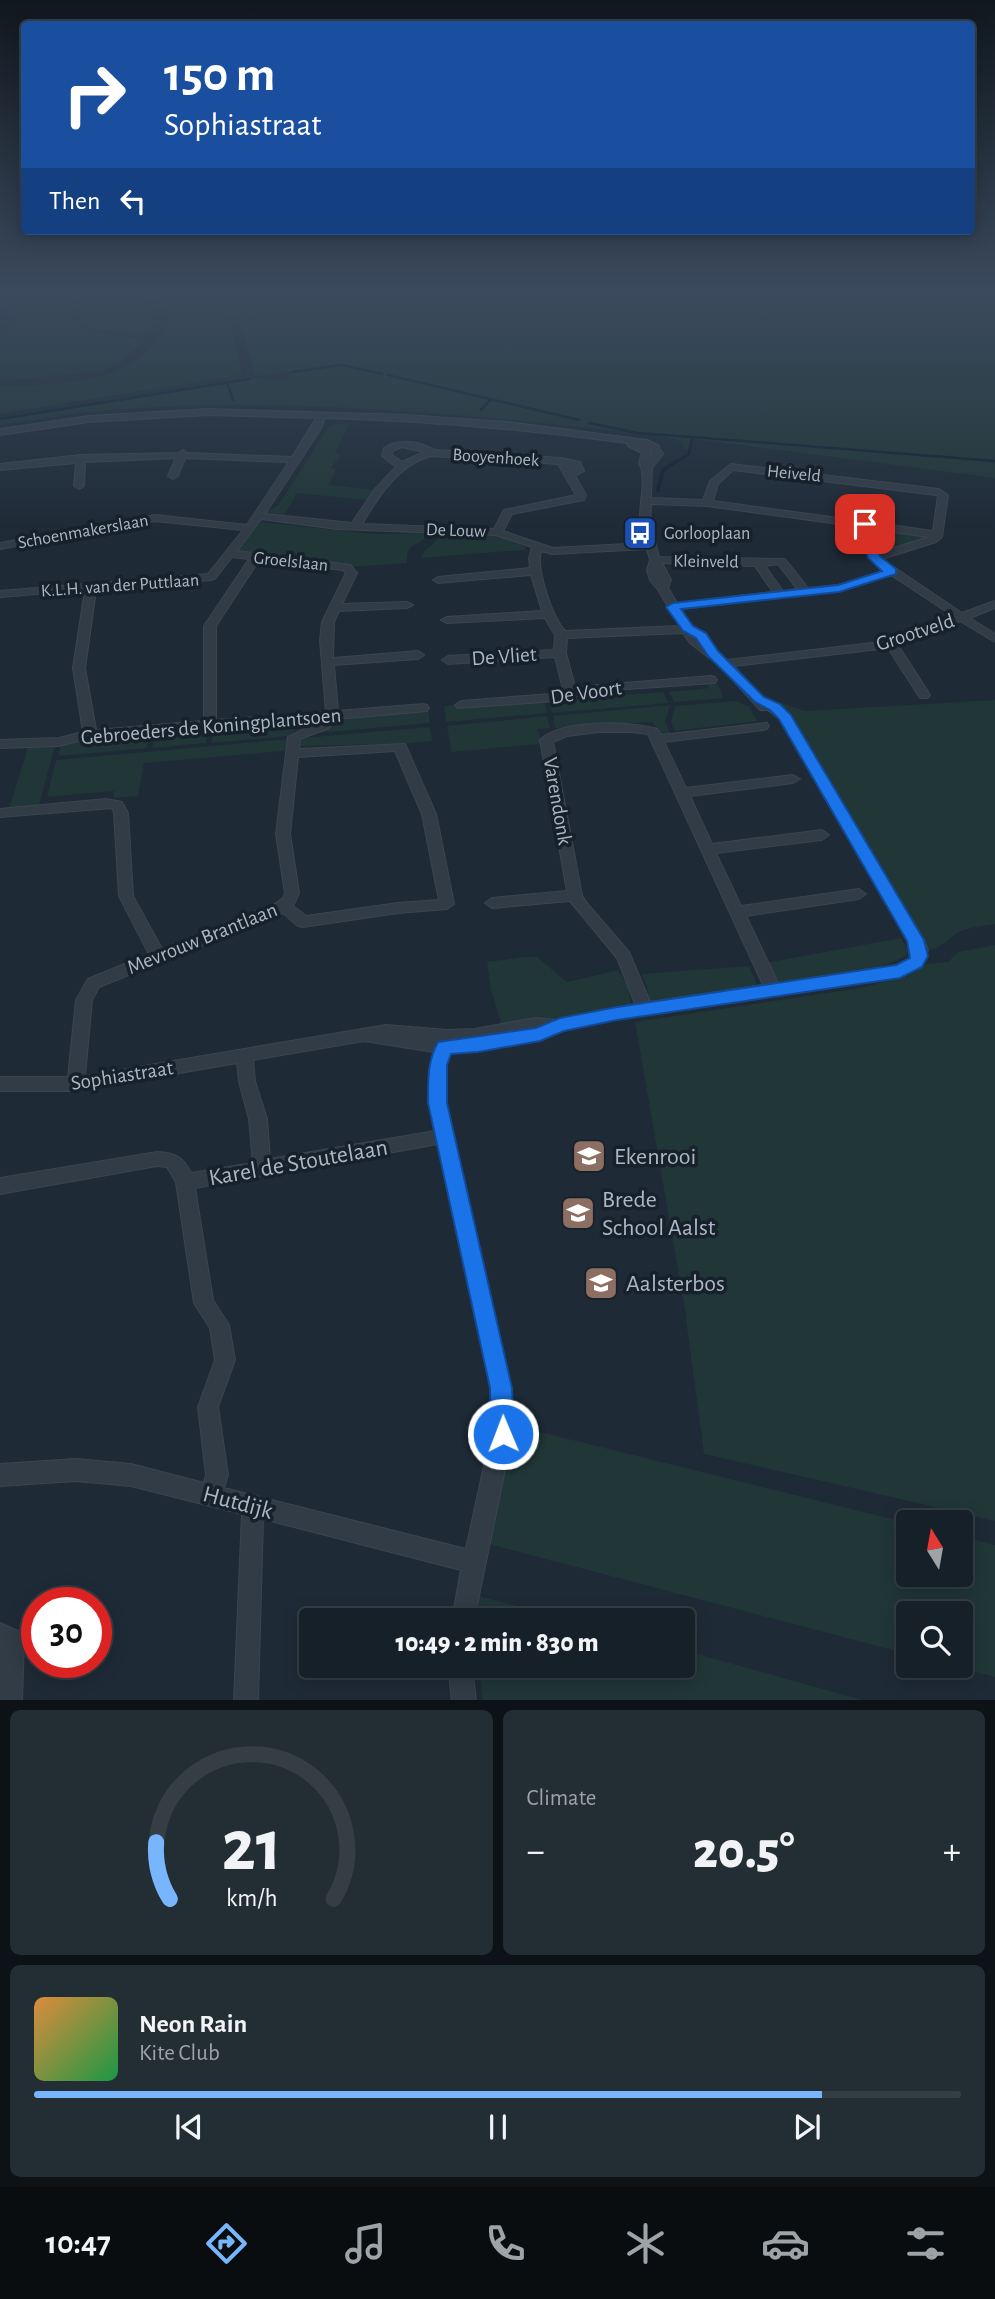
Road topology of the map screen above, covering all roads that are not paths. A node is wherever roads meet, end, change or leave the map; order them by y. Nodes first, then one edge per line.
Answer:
1 (321, 416) junction
2 (0, 432) edge
3 (607, 438) junction
4 (183, 453) junction
5 (432, 453) junction
6 (81, 458) junction
7 (295, 460) junction
8 (0, 467) edge
9 (402, 467) junction
10 (647, 468) junction
11 (173, 476) dead end
12 (79, 486) dead end
13 (644, 501) junction
14 (707, 503) junction
15 (258, 516) junction
16 (865, 524) junction
17 (356, 525) junction
18 (250, 527) junction
19 (497, 532) junction
20 (938, 535) junction
21 (0, 546) edge
22 (651, 546) junction
23 (537, 547) junction
24 (231, 554) junction
25 (256, 557) junction
26 (874, 558) junction
27 (655, 560) junction
28 (758, 563) junction
29 (537, 571) junction
30 (891, 572) junction
31 (438, 580) dead end
32 (91, 587) junction
33 (805, 592) junction
34 (0, 594) edge
35 (780, 595) junction
36 (995, 604) edge
37 (407, 605) dead end
38 (673, 607) junction
39 (335, 608) junction
40 (549, 614) junction
41 (963, 619) junction
42 (447, 620) dead end
43 (688, 629) junction
44 (561, 634) junction
45 (995, 639) edge
46 (891, 644) junction
47 (560, 653) junction
48 (418, 655) dead end
49 (448, 660) dead end
50 (327, 662) junction
51 (725, 664) junction
52 (711, 680) dead end
53 (924, 695) dead end
54 (571, 696) junction
55 (461, 705) dead end
56 (423, 708) dead end
57 (332, 715) junction
58 (210, 724) junction
59 (763, 726) dead end
60 (90, 734) junction
61 (656, 739) junction
62 (0, 744) edge
63 (290, 752) junction
64 (793, 779) dead end
65 (682, 793) junction
66 (0, 813) edge
67 (822, 835) dead end
68 (708, 849) junction
69 (859, 894) dead end
70 (575, 895) junction
71 (492, 903) dead end
72 (284, 906) junction
73 (737, 912) junction
74 (158, 956) junction
75 (773, 990) junction
76 (645, 1009) junction
77 (446, 1042) junction
78 (244, 1056) junction
79 (0, 1084) edge
80 (76, 1084) junction
81 (444, 1136) junction
82 (262, 1168) junction
83 (185, 1182) junction
84 (0, 1186) edge
85 (0, 1475) edge
86 (212, 1494) junction
87 (253, 1505) junction
88 (473, 1562) junction
89 (465, 1608) edge
90 (0, 1634) edge
91 (461, 1678) edge
92 (10, 1700) edge
93 (246, 1700) edge
94 (464, 1700) edge

1 - 2 street
1 - 3 street
1 - 7 street, K.L.H. van der Puttlaan
3 - 10 street
3 - 10 street
4 - 6 street
4 - 7 street
4 - 11 street
5 - 9 street, Booyenhoek
5 - 9 street, Booyenhoek
5 - 19 street, Booyenhoek
6 - 8 street
6 - 12 street
7 - 15 street, K.L.H. van der Puttlaan
9 - 17 street, Booyenhoek
10 - 13 street
13 - 14 street
13 - 22 street
14 - 16 street
14 - 20 street, Heiveld
15 - 17 street, De Louw
15 - 18 street, K.L.H. van der Puttlaan
16 - 20 street
16 - 26 street
17 - 19 street, De Louw
18 - 21 street, Schoenmakerslaan
18 - 24 street, K.L.H. van der Puttlaan
19 - 23 street, De Louw
20 - 26 street
22 - 23 street, De Louw
22 - 27 street
23 - 29 street, De Vliet
24 - 25 street, Groelslaan
24 - 32 street, K.L.H. van der Puttlaan
25 - 39 street, Groelslaan
25 - 58 street
26 - 30 street, Grootveld
27 - 28 street, Kleinveld
27 - 38 street
28 - 33 street, Kleinveld
28 - 35 street, Kleinveld
29 - 31 street
29 - 40 street, De Vliet
30 - 33 street, Kleinveld
30 - 41 street, Grootveld
32 - 34 street, K.L.H. van der Puttlaan
32 - 60 street
33 - 35 street, Kleinveld
35 - 38 street, Kleinveld
36 - 41 street
37 - 39 street
38 - 43 street
39 - 50 street, Groelslaan
40 - 42 street, De Vliet
40 - 44 street, De Vliet
41 - 45 street
41 - 46 street, Grootveld
43 - 44 street
43 - 51 street
44 - 47 street, De Vliet
46 - 51 street, Grootveld
46 - 53 street
47 - 49 street, De Vliet
47 - 54 street, De Vliet
48 - 50 street
50 - 57 street, Groelslaan
51 - 75 street, Sophiastraat
52 - 54 street, De Voort
54 - 55 street, De Voort
56 - 57 street, Gebroeders de Koningplantsoen
57 - 58 street, Gebroeders de Koningplantsoen
57 - 63 street
58 - 60 street, Gebroeders de Koningplantsoen
59 - 61 street, Varendonk
60 - 62 street, Gebroeders de Koningplantsoen
61 - 65 street
61 - 70 street, Varendonk
63 - 72 street, Mevrouw Brantlaan
63 - 72 street
64 - 65 street
65 - 68 street
66 - 74 street
67 - 68 street
68 - 73 street
69 - 73 street
70 - 71 street
70 - 76 street, Varendonk
72 - 74 street, Mevrouw Brantlaan
73 - 75 street
74 - 80 street, Mevrouw Brantlaan
75 - 76 street, Sophiastraat
76 - 77 street, Sophiastraat
77 - 78 street, Sophiastraat
77 - 81 street
78 - 80 street, Sophiastraat
78 - 82 street
79 - 80 street, Sophiastraat
81 - 82 street, Karel de Stoutelaan
81 - 88 street
82 - 83 street, Karel de Stoutelaan
83 - 84 street, Karel de Stoutelaan
83 - 86 street
85 - 86 street, Hutdijk
86 - 87 street, Hutdijk
87 - 88 street, Hutdijk
87 - 93 street
88 - 89 street
90 - 92 street
91 - 94 street

